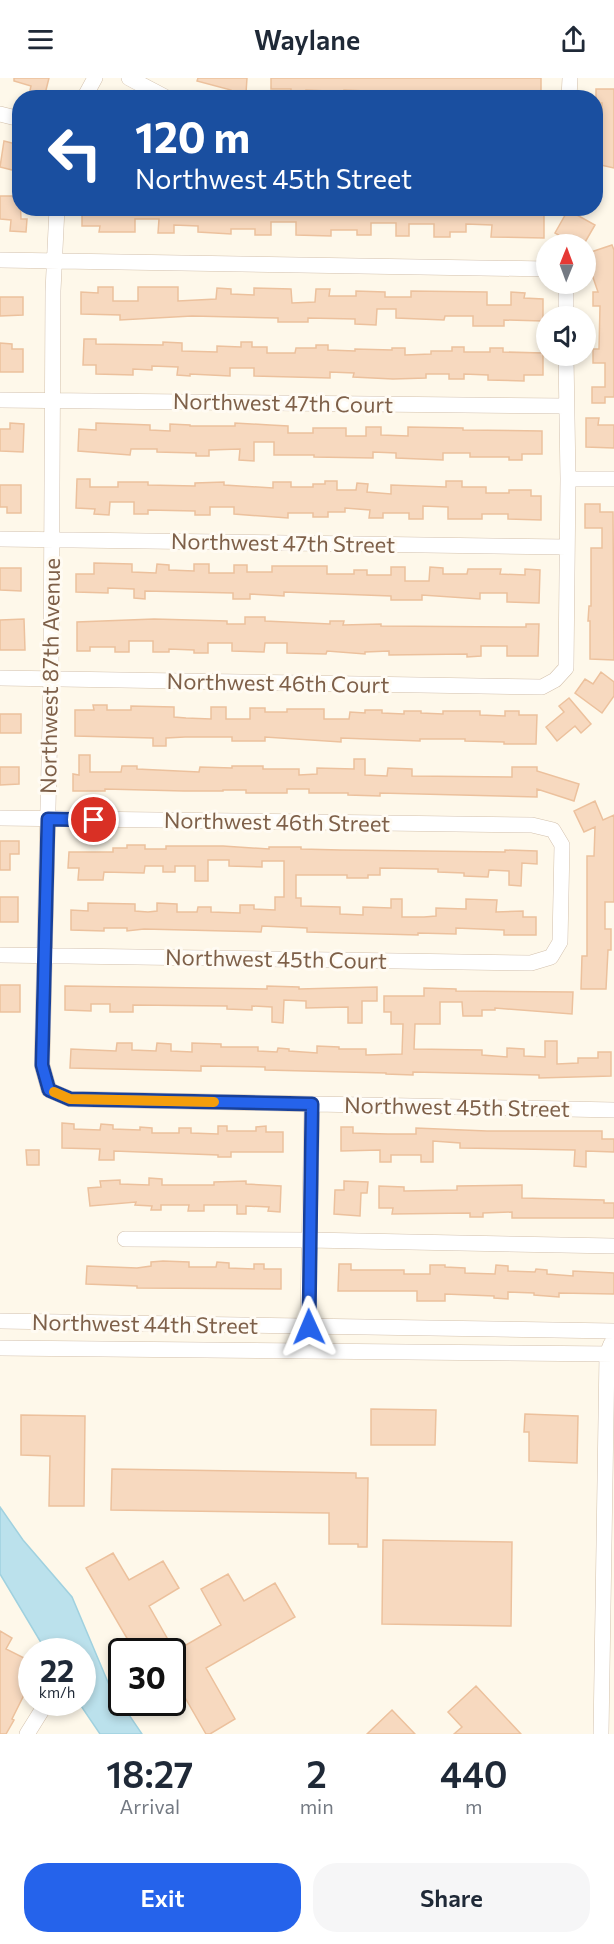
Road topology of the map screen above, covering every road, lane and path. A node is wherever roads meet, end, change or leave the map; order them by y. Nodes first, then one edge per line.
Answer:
1 (129, 78) edge
2 (152, 90) edge
3 (57, 216) edge
4 (0, 260) edge
5 (54, 261) junction
6 (536, 268) edge
7 (566, 366) edge
8 (0, 400) edge
9 (54, 401) junction
10 (566, 406) junction
11 (568, 479) junction
12 (614, 479) edge
13 (0, 539) edge
14 (52, 539) junction
15 (567, 547) junction
16 (0, 678) edge
17 (51, 679) junction
18 (0, 818) edge
19 (48, 819) junction
20 (0, 955) edge
21 (46, 955) junction
22 (551, 957) joint
23 (49, 1090) joint
24 (312, 1104) junction
25 (614, 1110) edge
26 (125, 1239) dead end
27 (309, 1240) junction
28 (614, 1246) edge
29 (0, 1321) edge
30 (309, 1327) junction
31 (614, 1333) edge
32 (0, 1348) edge
33 (310, 1350) junction
34 (610, 1354) edge
35 (38, 1716) edge
36 (27, 1734) edge
37 (601, 1734) edge

1 - 2 street
3 - 5 street, Northwest 87th Avenue
4 - 5 street
5 - 6 street
5 - 9 street, Northwest 87th Avenue
7 - 10 street
8 - 9 street, Northwest 47th Court
9 - 10 street, Northwest 47th Court
9 - 14 street, Northwest 87th Avenue
10 - 11 street
11 - 12 street
11 - 15 street
13 - 14 street, Northwest 47th Street
14 - 15 street, Northwest 47th Street
14 - 17 street, Northwest 87th Avenue
15 - 17 street, Northwest 46th Court
16 - 17 street, Northwest 46th Court
17 - 19 street, Northwest 87th Avenue
18 - 19 street, Northwest 46th Street
19 - 21 street, Northwest 87th Avenue
19 - 22 street, Northwest 46th Street
20 - 21 street, Northwest 45th Court
21 - 22 street, Northwest 45th Court
21 - 23 street, Northwest 87th Avenue
23 - 24 street, Northwest 45th Street
24 - 25 street, Northwest 45th Street
24 - 27 street
26 - 27 street
27 - 28 street
27 - 30 street
29 - 30 street, Northwest 44th Street
30 - 31 street, Northwest 44th Street
30 - 33 street
31 - 34 street
32 - 33 street, Northwest 44th Street
33 - 34 street, Northwest 44th Street
34 - 37 street
35 - 36 street

